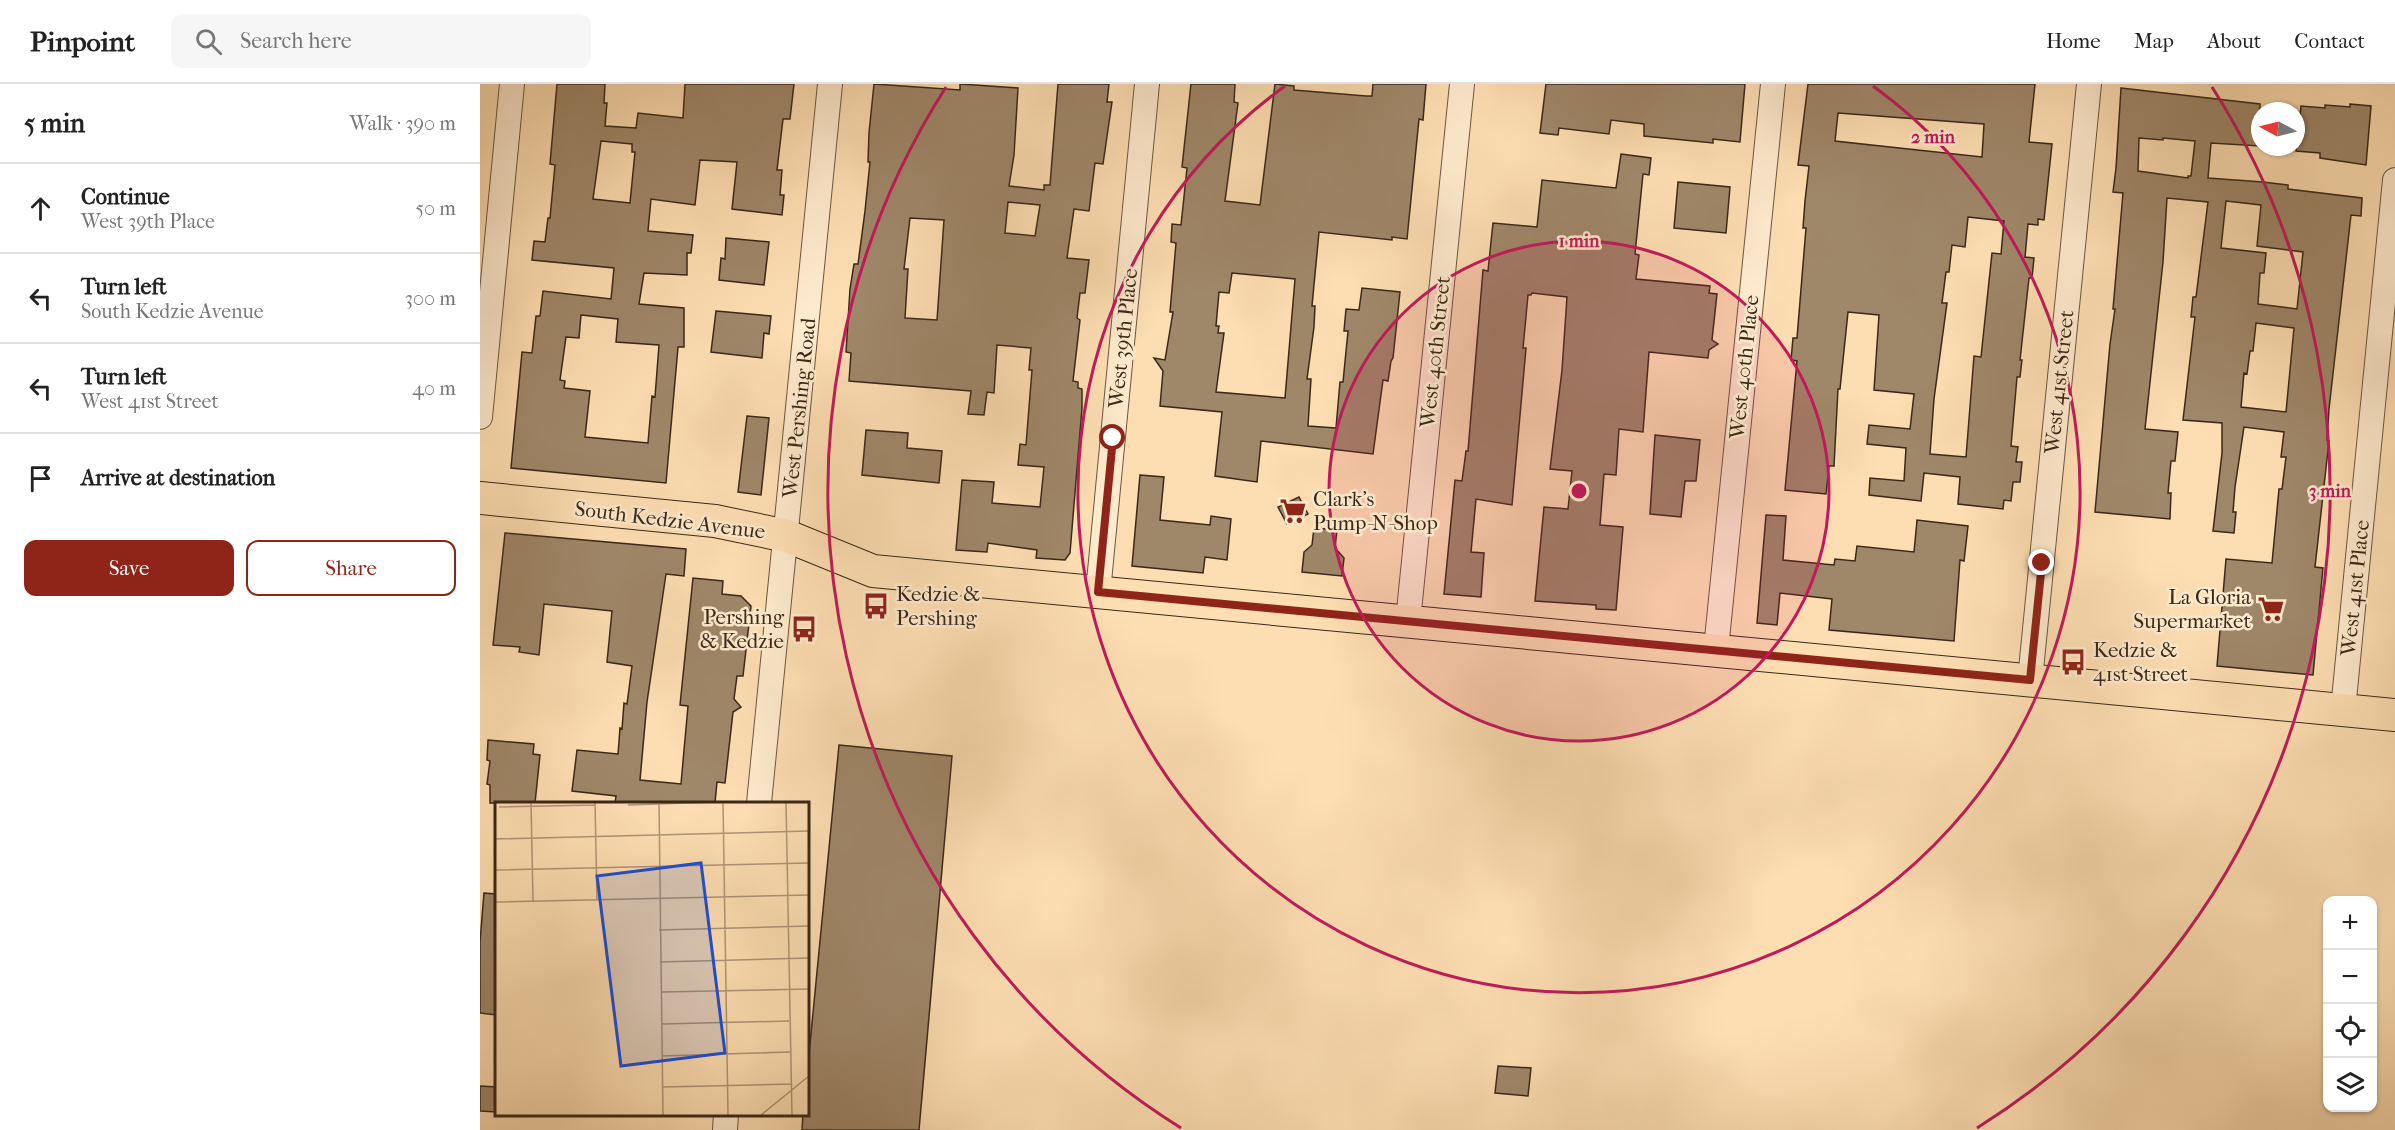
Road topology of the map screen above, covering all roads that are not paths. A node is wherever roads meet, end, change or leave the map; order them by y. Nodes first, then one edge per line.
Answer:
1 (512, 84) edge
2 (830, 84) edge
3 (1148, 84) edge
4 (1462, 84) edge
5 (1773, 84) edge
6 (2089, 84) edge
7 (2395, 180) edge
8 (480, 417) edge
9 (480, 498) edge
10 (787, 536) junction
11 (1098, 592) junction
12 (1408, 621) junction
13 (1716, 649) junction
14 (2030, 680) junction
15 (2343, 710) junction
16 (2395, 715) edge
17 (759, 802) edge
18 (726, 1115) edge
19 (725, 1130) edge

1 - 8 street
2 - 10 street, West Pershing Road
3 - 11 street, West 39th Place
4 - 12 street, West 40th Street
5 - 13 street, West 40th Place
6 - 14 street, West 41st Street
7 - 15 street, West 41st Place
9 - 10 main road, South Kedzie Avenue
10 - 11 main road, South Kedzie Avenue
10 - 17 street, West Pershing Road
11 - 12 main road, South Kedzie Avenue
12 - 13 main road, South Kedzie Avenue
13 - 14 main road, South Kedzie Avenue
14 - 15 main road, South Kedzie Avenue
15 - 16 main road, South Kedzie Avenue
18 - 19 street

